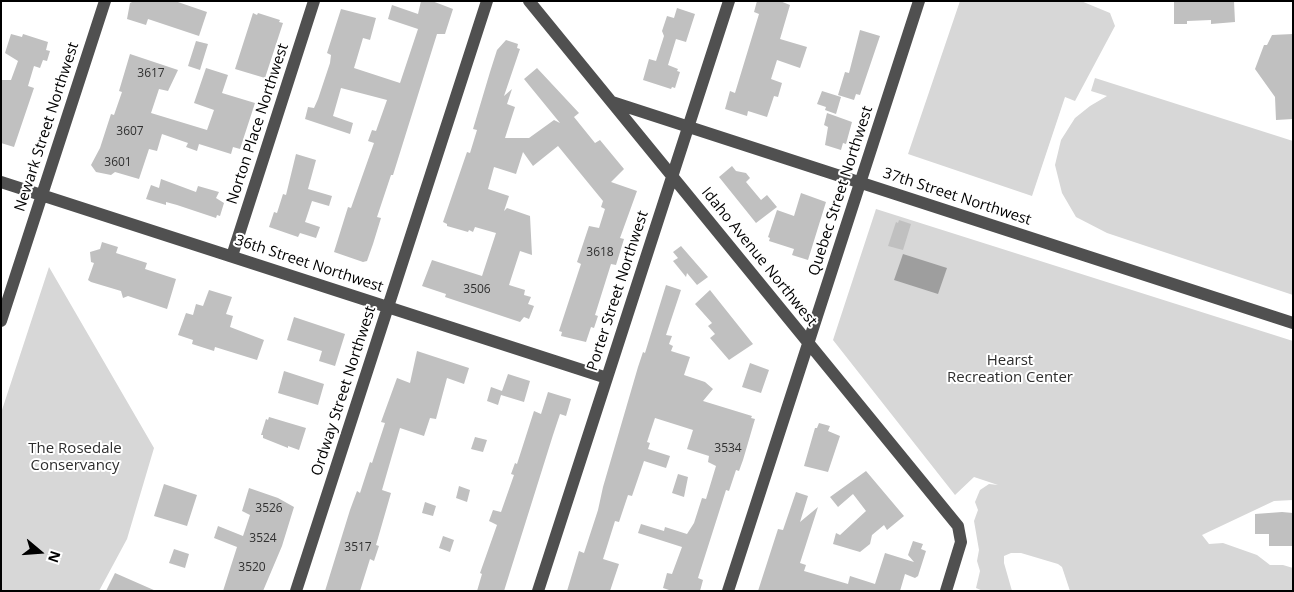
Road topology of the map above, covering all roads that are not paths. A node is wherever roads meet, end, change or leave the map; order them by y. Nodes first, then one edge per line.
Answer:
1 (105, 1) edge
2 (314, 1) edge
3 (487, 1) edge
4 (529, 1) edge
5 (729, 1) edge
6 (919, 1) edge
7 (612, 102) junction
8 (688, 127) junction
9 (672, 177) junction
10 (1, 182) edge
11 (860, 182) junction
12 (42, 195) junction
13 (232, 256) junction
14 (388, 308) junction
15 (1, 321) edge
16 (1293, 323) edge
17 (809, 343) junction
18 (607, 378) junction
19 (296, 591) edge
20 (538, 591) edge
21 (728, 591) edge
22 (946, 591) edge

1 - 12 street, Newark Street Northwest
2 - 13 street, Norton Place Northwest
3 - 14 street, Ordway Street Northwest
4 - 7 street, Idaho Avenue Northwest
5 - 8 street, Porter Street Northwest
6 - 11 street, Quebec Street Northwest
7 - 8 street, 37th Street Northwest
7 - 9 street, Idaho Avenue Northwest
8 - 9 street, Porter Street Northwest
8 - 11 street, 37th Street Northwest
9 - 17 street, Idaho Avenue Northwest
9 - 18 street, Porter Street Northwest
10 - 12 street, 36th Street Northwest
11 - 16 street, 37th Street Northwest
11 - 17 street, Quebec Street Northwest
12 - 13 street, 36th Street Northwest
12 - 15 street, Newark Street Northwest
13 - 14 street, 36th Street Northwest
14 - 18 street, 36th Street Northwest
14 - 19 street, Ordway Street Northwest
17 - 21 street, Quebec Street Northwest
17 - 22 street, Idaho Avenue Northwest
18 - 20 street, Porter Street Northwest

